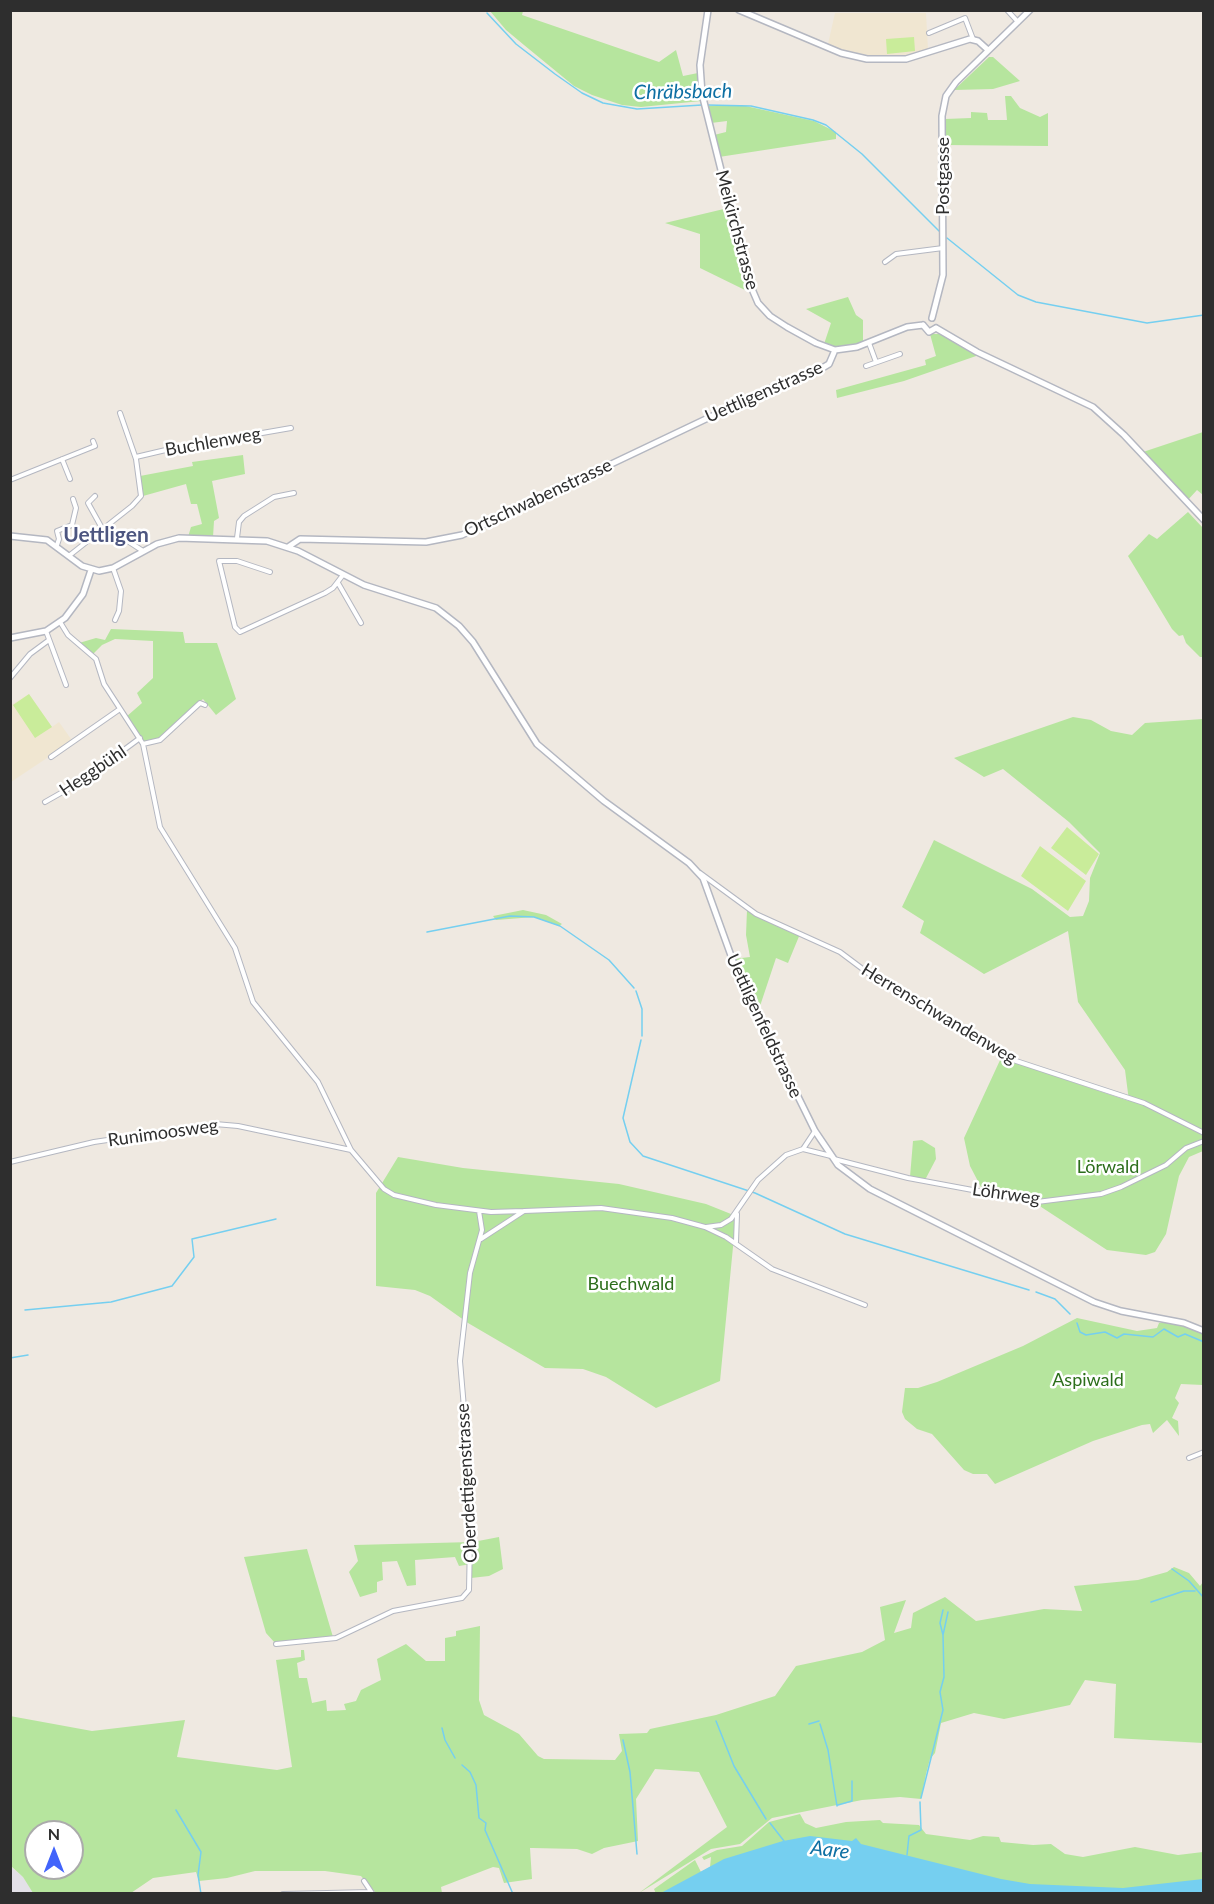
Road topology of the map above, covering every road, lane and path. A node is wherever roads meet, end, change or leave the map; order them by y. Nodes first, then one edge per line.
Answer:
1 (708, 10) edge
2 (739, 10) edge
3 (1007, 10) edge
4 (1030, 10) edge
5 (1018, 22) junction
6 (929, 33) dead end
7 (973, 39) junction
8 (988, 50) junction
9 (943, 248) junction
10 (885, 262) dead end
11 (932, 318) junction
12 (923, 325) junction
13 (936, 328) junction
14 (869, 343) junction
15 (835, 350) junction
16 (900, 354) dead end
17 (876, 362) junction
18 (866, 366) dead end
19 (120, 412) dead end
20 (291, 428) dead end
21 (687, 428) joint
22 (93, 441) dead end
23 (136, 458) junction
24 (62, 459) junction
25 (70, 479) dead end
26 (10, 480) edge
27 (294, 493) dead end
28 (95, 496) dead end
29 (73, 499) dead end
30 (1203, 520) edge
31 (104, 528) junction
32 (10, 536) edge
33 (237, 538) junction
34 (310, 539) junction
35 (57, 545) junction
36 (288, 547) junction
37 (143, 551) junction
38 (298, 551) junction
39 (70, 555) junction
40 (113, 568) junction
41 (91, 570) junction
42 (270, 572) dead end
43 (343, 574) junction
44 (338, 582) junction
45 (115, 620) dead end
46 (60, 622) junction
47 (362, 623) dead end
48 (46, 631) junction
49 (10, 638) edge
50 (49, 640) junction
51 (10, 678) edge
52 (66, 685) dead end
53 (206, 705) dead end
54 (120, 709) junction
55 (140, 738) junction
56 (143, 744) junction
57 (51, 757) dead end
58 (45, 802) dead end
59 (699, 873) junction
60 (718, 886) junction
61 (709, 891) junction
62 (815, 1131) junction
63 (1203, 1133) edge
64 (1203, 1141) edge
65 (802, 1149) junction
66 (351, 1150) junction
67 (832, 1157) junction
68 (10, 1162) edge
69 (479, 1211) junction
70 (524, 1211) junction
71 (738, 1212) junction
72 (705, 1227) junction
73 (481, 1239) junction
74 (736, 1243) junction
75 (865, 1305) dead end
76 (1203, 1331) edge
77 (1203, 1452) edge
78 (1189, 1458) dead end
79 (276, 1644) dead end
80 (364, 1881) dead end
81 (283, 1893) edge
82 (372, 1893) edge

1 - 15 main road, Meikirchstrasse
2 - 7 main road
3 - 5 street
4 - 5 main road, Postgasse
5 - 8 main road, Postgasse
6 - 7 street
7 - 8 main road
8 - 9 main road, Postgasse
9 - 10 street
9 - 11 main road, Postgasse
11 - 12 main road
11 - 13 main road
12 - 13 main road
12 - 14 main road
13 - 30 main road
14 - 15 main road
14 - 17 street
15 - 21 main road, Uettligenstrasse
16 - 17 street
17 - 18 street
19 - 23 street
20 - 23 street, Buchlenweg
21 - 34 main road, Ortschwabenstrasse
22 - 24 street
23 - 31 street
24 - 25 street
24 - 26 street
27 - 33 street
28 - 31 street
29 - 35 street
31 - 37 street
31 - 39 street
32 - 35 main road
33 - 36 main road
33 - 37 main road
34 - 36 main road, Ortschwabenstrasse
34 - 38 main road
35 - 39 main road
36 - 38 main road, Uettligenfeldstrasse
37 - 40 main road
38 - 43 main road, Uettligenfeldstrasse
39 - 41 main road
40 - 41 main road
40 - 45 street
41 - 46 main road
42 - 44 street
43 - 44 street
43 - 59 main road, Uettligenfeldstrasse
44 - 47 street
46 - 48 main road
46 - 54 street
48 - 49 main road
48 - 50 street
50 - 51 street
50 - 52 street
53 - 56 street
54 - 55 street
54 - 57 street
55 - 56 street
55 - 58 street, Heggbühl
56 - 66 street
59 - 60 street, Herrenschwandenweg
59 - 61 main road, Uettligenfeldstrasse
60 - 61 street
60 - 63 street, Herrenschwandenweg
61 - 62 main road, Uettligenfeldstrasse
62 - 65 street
62 - 67 main road, Uettligenfeldstrasse
64 - 67 street, Löhrweg
65 - 67 street, Löhrweg
65 - 71 street
66 - 68 street, Runimoosweg
66 - 69 street
67 - 76 main road, Uettligenfeldstrasse
69 - 70 street
69 - 73 street, Oberdettigenstrasse
70 - 72 street
70 - 73 street
71 - 72 street
71 - 74 street
72 - 74 street
73 - 79 street, Oberdettigenstrasse
74 - 75 street
77 - 78 street
80 - 82 street
81 - 82 street

